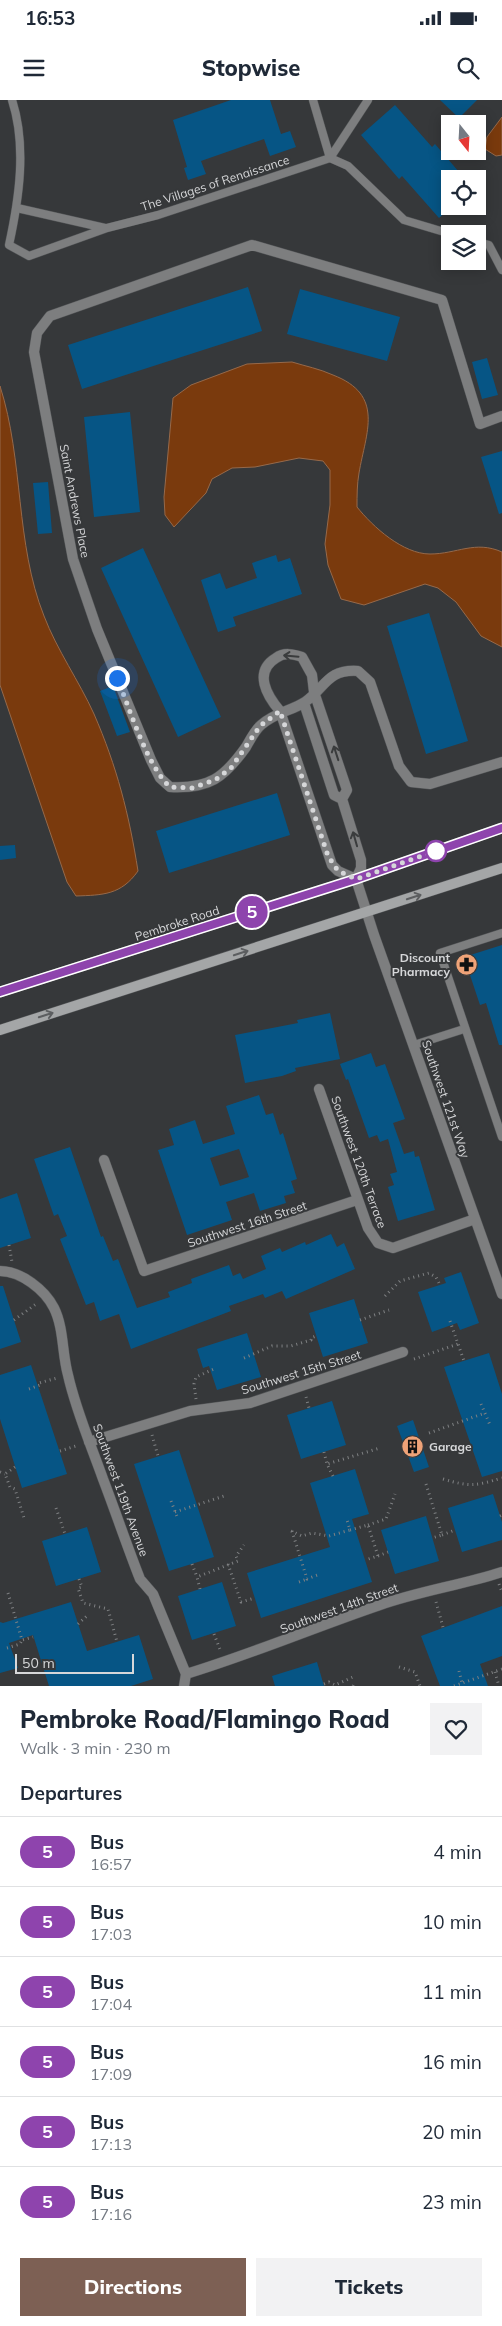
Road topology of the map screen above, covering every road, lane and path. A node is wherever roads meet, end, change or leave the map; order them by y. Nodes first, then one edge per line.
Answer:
1 (12, 100) edge
2 (313, 100) edge
3 (368, 100) edge
4 (330, 158) junction
5 (17, 208) junction
6 (107, 228) junction
7 (441, 231) edge
8 (486, 244) edge
9 (502, 270) edge
10 (502, 416) edge
11 (314, 692) junction
12 (304, 702) junction
13 (280, 711) junction
14 (502, 762) edge
15 (342, 799) junction
16 (502, 828) edge
17 (502, 868) edge
18 (356, 879) junction
19 (368, 913) junction
20 (502, 933) edge
21 (0, 992) edge
22 (464, 1029) junction
23 (0, 1030) edge
24 (414, 1045) junction
25 (319, 1089) dead end
26 (502, 1137) edge
27 (104, 1160) dead end
28 (357, 1200) junction
29 (476, 1219) junction
30 (0, 1271) edge
31 (440, 1285) dead end
32 (502, 1294) edge
33 (45, 1295) junction
34 (385, 1296) dead end
35 (389, 1310) dead end
36 (14, 1320) dead end
37 (360, 1320) dead end
38 (450, 1321) dead end
39 (316, 1336) dead end
40 (458, 1344) junction
41 (403, 1352) dead end
42 (244, 1358) dead end
43 (411, 1360) dead end
44 (464, 1360) dead end
45 (214, 1369) dead end
46 (68, 1376) junction
47 (29, 1389) dead end
48 (481, 1404) dead end
49 (199, 1410) junction
50 (485, 1413) junction
51 (146, 1424) junction
52 (490, 1426) dead end
53 (429, 1433) dead end
54 (89, 1442) junction
55 (380, 1448) dead end
56 (60, 1451) dead end
57 (324, 1452) dead end
58 (158, 1456) dead end
59 (327, 1464) junction
60 (15, 1467) dead end
61 (0, 1472) edge
62 (5, 1474) junction
63 (333, 1476) dead end
64 (502, 1478) edge
65 (443, 1479) dead end
66 (426, 1484) dead end
67 (395, 1494) dead end
68 (227, 1495) dead end
69 (171, 1501) dead end
70 (56, 1508) dead end
71 (175, 1512) junction
72 (24, 1518) dead end
73 (178, 1519) dead end
74 (347, 1520) dead end
75 (368, 1524) junction
76 (350, 1530) junction
77 (456, 1530) dead end
78 (65, 1534) dead end
79 (442, 1535) junction
80 (432, 1538) dead end
81 (244, 1545) dead end
82 (388, 1552) dead end
83 (378, 1556) junction
84 (365, 1560) dead end
85 (192, 1564) dead end
86 (228, 1564) junction
87 (502, 1572) edge
88 (320, 1574) dead end
89 (197, 1577) junction
90 (79, 1579) dead end
91 (307, 1579) junction
92 (299, 1582) dead end
93 (200, 1589) dead end
94 (432, 1589) junction
95 (8, 1593) dead end
96 (255, 1598) dead end
97 (89, 1614) dead end
98 (78, 1624) dead end
99 (444, 1628) dead end
100 (214, 1634) dead end
101 (33, 1637) dead end
102 (22, 1640) junction
103 (117, 1642) dead end
104 (8, 1648) dead end
105 (224, 1661) junction
106 (399, 1667) dead end
107 (502, 1669) edge
108 (459, 1671) dead end
109 (495, 1672) junction
110 (186, 1674) junction
111 (353, 1677) dead end
112 (355, 1682) dead end
113 (462, 1683) junction
114 (324, 1684) dead end
115 (184, 1686) edge
116 (353, 1686) edge
117 (420, 1686) edge
118 (454, 1686) edge
119 (499, 1686) edge

1 - 5 lane, The Villages of Renaissance
2 - 4 lane
3 - 4 lane
4 - 6 lane, The Villages of Renaissance
4 - 7 lane
5 - 6 lane, The Villages of Renaissance
5 - 6 lane, The Villages of Renaissance
8 - 9 lane
10 - 13 street, Saint Andrews Place
11 - 12 street, Saint Andrews Place
11 -> 13 street
11 - 14 street, Saint Andrews Place
15 -> 11 street
12 - 13 street, Saint Andrews Place
12 - 15 street
13 - 18 street
18 -> 15 street
16 - 18 main road, Pembroke Road
19 -> 17 main road
18 - 19 street, Southwest 121st Way
18 - 21 main road, Pembroke Road
23 -> 19 main road
19 - 24 street, Southwest 121st Way
20 - 22 lane
22 - 24 lane
22 - 26 lane
24 - 29 street, Southwest 121st Way
25 - 28 street, Southwest 120th Terrace
27 - 28 street, Southwest 16th Street
28 - 29 street, Southwest 120th Terrace
29 - 32 street, Southwest 121st Way
30 - 33 street
31 - 34 path
33 - 36 path
33 - 46 street, Southwest 119th Avenue
35 - 37 path
38 - 40 path
39 - 42 path
40 - 43 path
40 - 44 path
41 - 49 street, Southwest 15th Street
45 - 49 path
46 - 47 path
46 - 54 street, Southwest 119th Avenue
48 - 50 path
49 - 51 street, Southwest 15th Street
50 - 52 path
50 - 53 path
51 - 54 street, Southwest 15th Street
51 - 58 path
54 - 56 path
54 - 110 street, Southwest 119th Avenue
55 - 59 path
57 - 59 path
59 - 63 path
60 - 62 path
61 - 62 path
62 - 72 path
64 - 65 path
66 - 79 path
67 - 75 path
68 - 71 path
69 - 71 path
70 - 78 path
71 - 73 path
74 - 76 path
75 - 76 path
75 - 83 path
76 - 91 path
77 - 79 path
79 - 80 path
81 - 86 path
82 - 83 path
83 - 84 path
85 - 89 path
86 - 89 path
86 - 96 path
87 - 94 street, Southwest 14th Street
88 - 91 path
89 - 93 path
90 - 103 path
91 - 92 path
94 - 99 path
94 - 105 street, Southwest 14th Street
95 - 102 path
97 - 98 path
100 - 105 path
101 - 102 path
102 - 104 path
105 - 110 street, Southwest 14th Street
106 - 117 path
107 - 109 path
108 - 113 path
109 - 113 path
109 - 119 path
110 - 115 street
111 - 114 path
112 - 116 path
113 - 118 path

